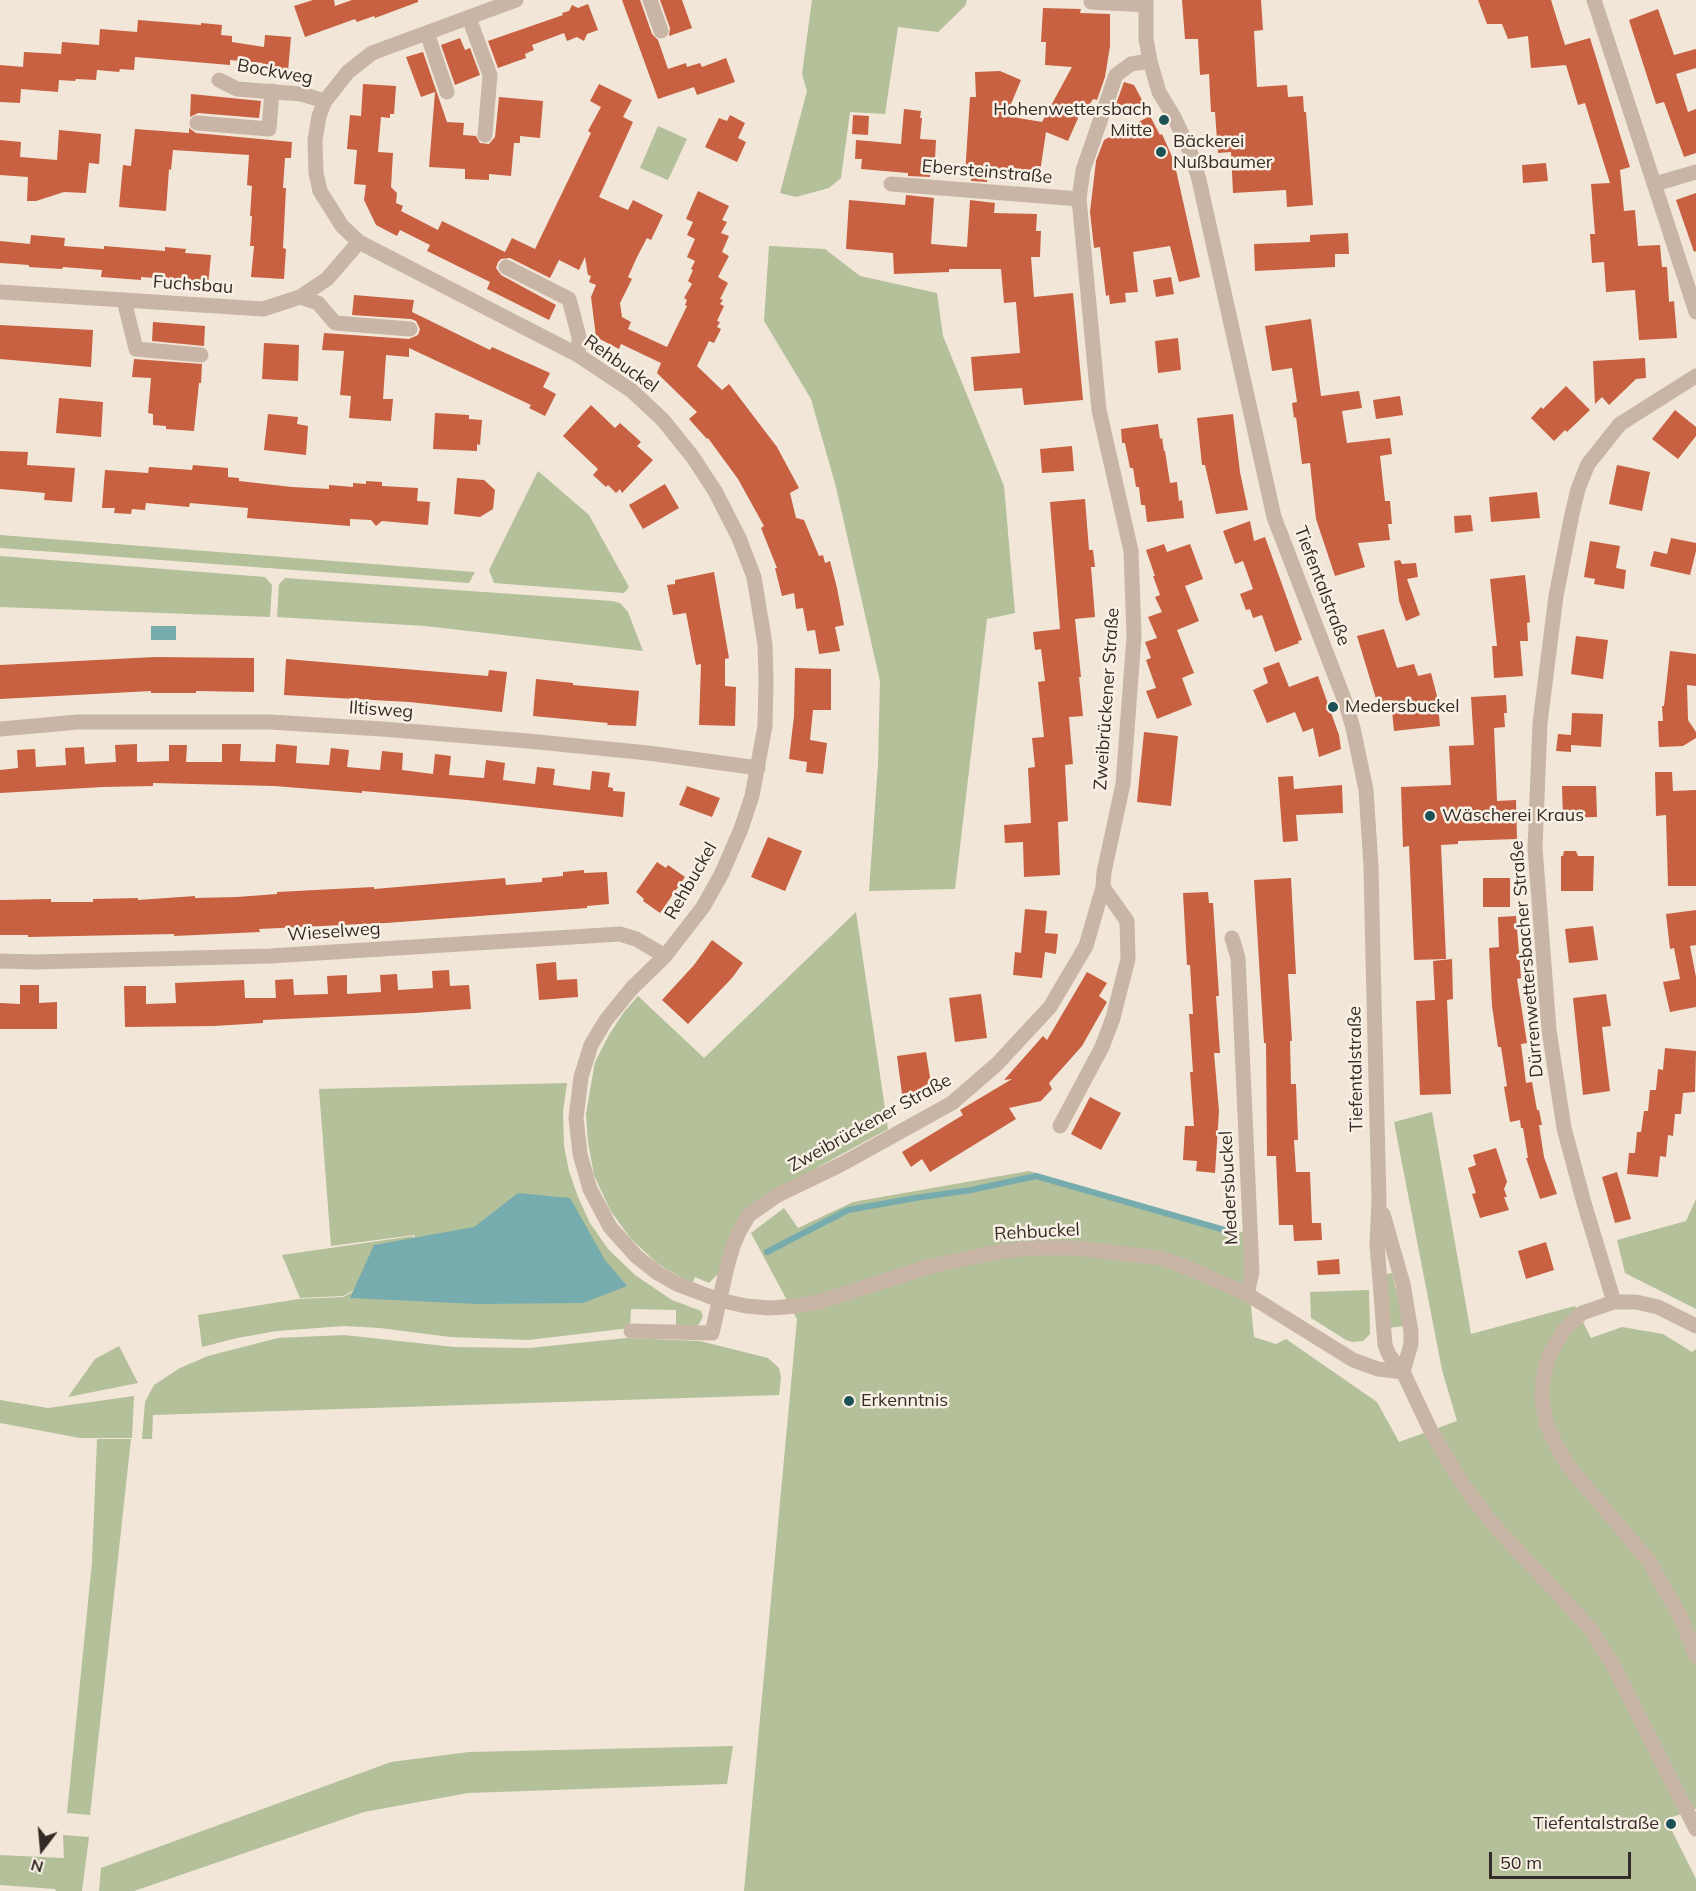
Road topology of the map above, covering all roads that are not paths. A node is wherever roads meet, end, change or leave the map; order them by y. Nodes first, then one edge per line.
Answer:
1 (516, 0) edge
2 (650, 0) edge
3 (1594, 0) edge
4 (1091, 2) dead end
5 (1146, 3) edge
6 (469, 18) junction
7 (661, 31) dead end
8 (427, 33) junction
9 (1150, 61) junction
10 (219, 80) dead end
11 (272, 91) junction
12 (447, 92) dead end
13 (325, 101) junction
14 (198, 123) dead end
15 (485, 135) dead end
16 (1696, 172) edge
17 (891, 184) dead end
18 (1655, 184) junction
19 (1079, 200) junction
20 (359, 242) junction
21 (506, 267) dead end
22 (0, 292) edge
23 (300, 297) junction
24 (124, 300) junction
25 (1696, 312) edge
26 (410, 328) dead end
27 (201, 354) dead end
28 (578, 355) junction
29 (1696, 376) edge
30 (0, 729) edge
31 (758, 768) junction
32 (1103, 887) junction
33 (1232, 938) dead end
34 (665, 956) junction
35 (0, 961) edge
36 (1060, 1126) dead end
37 (1379, 1200) junction
38 (1247, 1294) junction
39 (719, 1300) junction
40 (1614, 1302) junction
41 (1696, 1326) edge
42 (631, 1331) dead end
43 (1403, 1372) junction
44 (1696, 1656) edge
45 (1696, 1829) edge

1 - 6 street, Rehbuckel
2 - 7 street
3 - 18 street
4 - 5 street
5 - 9 street, Tiefentalstraße
6 - 8 street, Rehbuckel
6 - 15 street
8 - 12 street
8 - 13 street, Rehbuckel
9 - 19 street, Zweibrückener Straße
9 - 37 street, Tiefentalstraße
10 - 11 street, Bockweg
11 - 13 street, Bockweg
11 - 14 street
13 - 20 street, Rehbuckel
16 - 18 street
17 - 19 street, Ebersteinstraße
18 - 25 street
19 - 32 street, Zweibrückener Straße
20 - 23 street, Fuchsbau
20 - 28 street, Rehbuckel
21 - 28 street
22 - 24 street, Fuchsbau
23 - 24 street, Fuchsbau
23 - 26 street
24 - 27 street
28 - 31 street, Rehbuckel
29 - 40 street, Dürrenwettersbacher Straße
30 - 31 street, Iltisweg
31 - 34 street, Rehbuckel
32 - 36 street
32 - 39 street, Zweibrückener Straße
33 - 38 street, Medersbuckel
34 - 35 street, Wieselweg
34 - 39 street, Rehbuckel
37 - 43 street, Tiefentalstraße
37 - 43 street, Tiefentalstraße
38 - 39 street, Rehbuckel
38 - 43 street, Rehbuckel
39 - 42 street, Zweibrückener Straße
40 - 41 street
40 - 44 street
43 - 45 street, Tiefentalstraße

